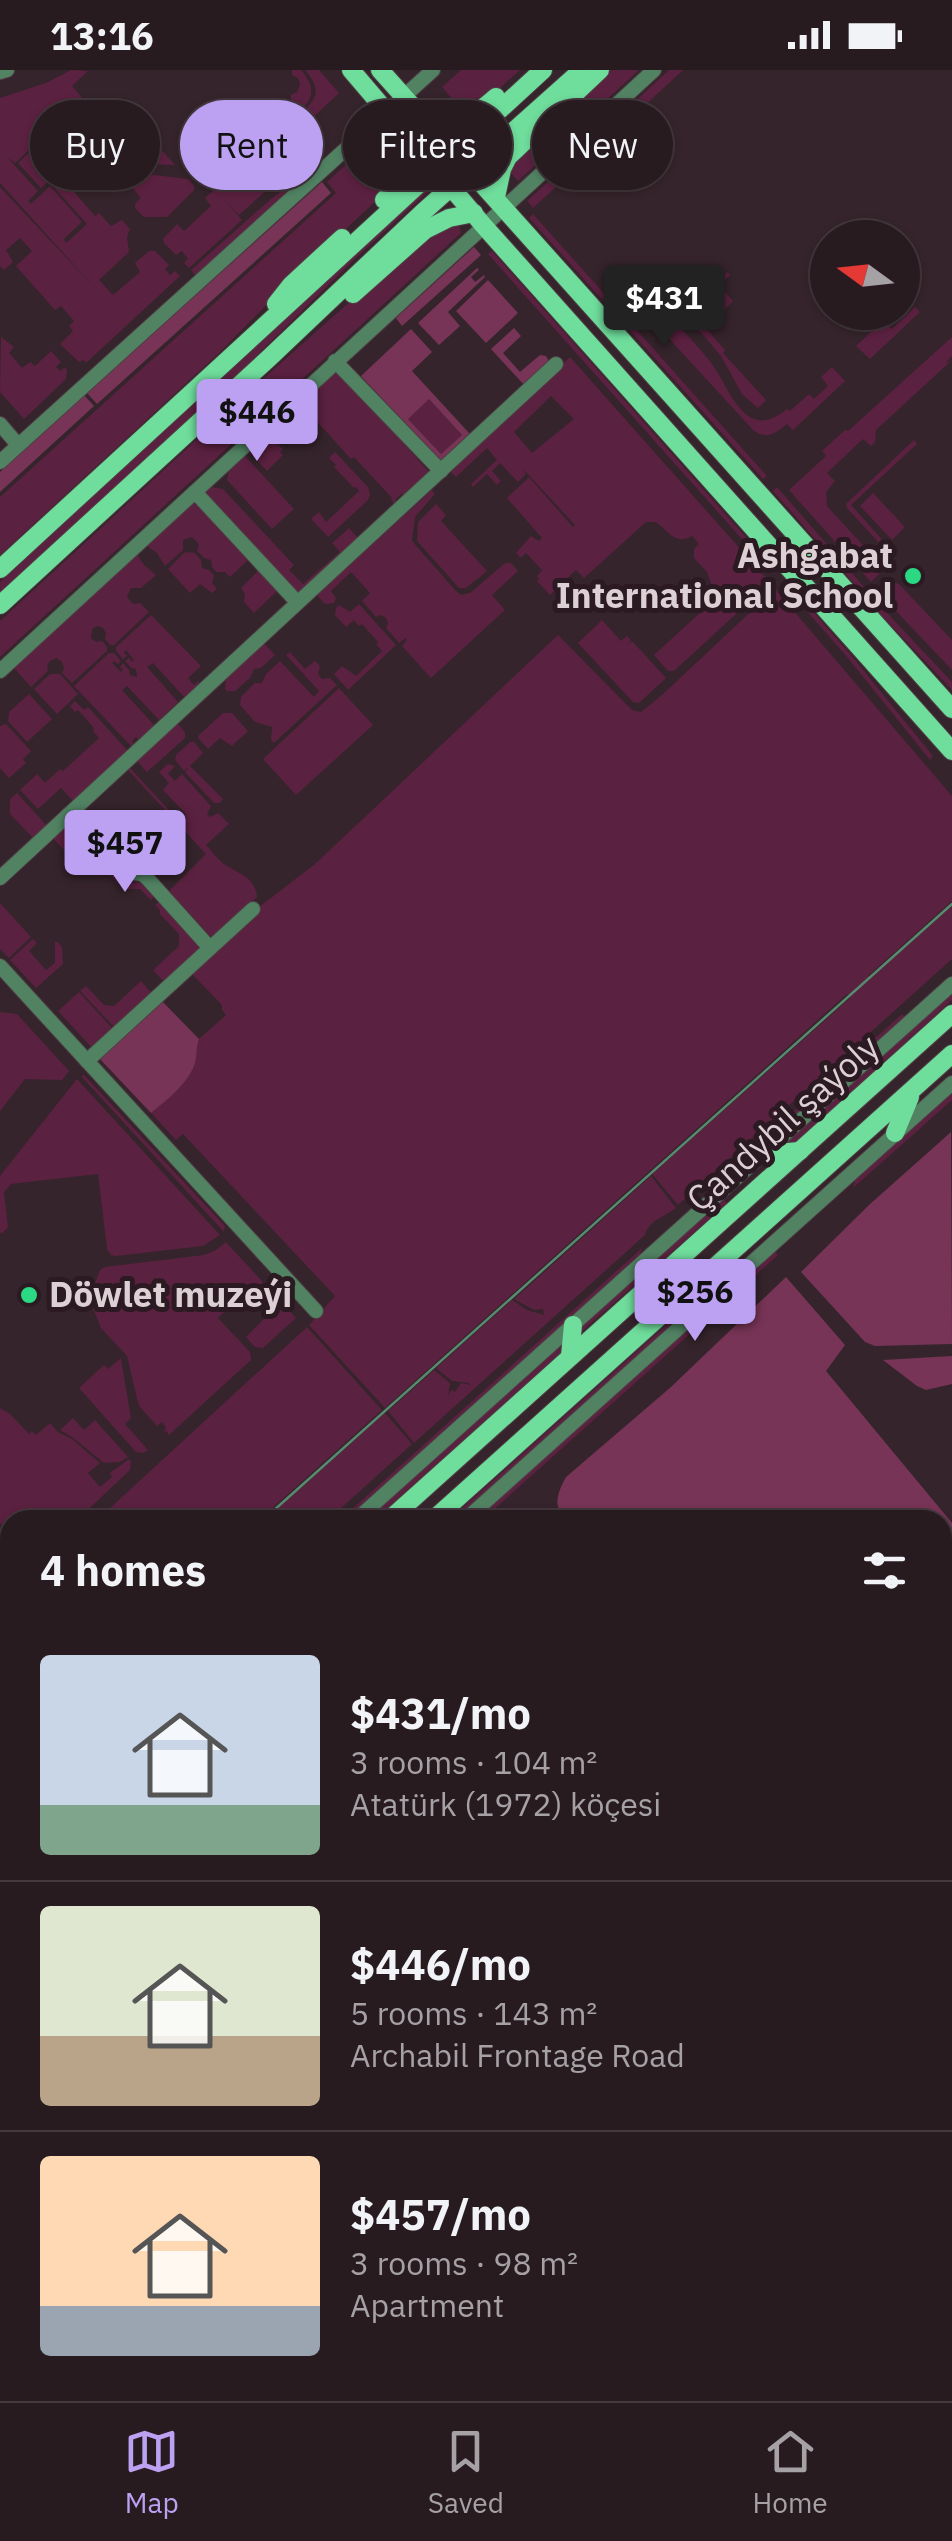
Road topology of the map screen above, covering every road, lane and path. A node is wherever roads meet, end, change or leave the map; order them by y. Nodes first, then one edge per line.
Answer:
1 (350, 70) edge
2 (380, 70) edge
3 (433, 70) edge
4 (526, 70) edge
5 (543, 70) edge
6 (582, 70) edge
7 (600, 70) edge
8 (654, 70) edge
9 (376, 100) edge
10 (405, 100) edge
11 (410, 100) edge
12 (490, 100) edge
13 (510, 100) edge
14 (512, 134) edge
15 (343, 152) edge
16 (395, 190) edge
17 (411, 190) edge
18 (450, 190) edge
19 (454, 190) edge
20 (489, 190) edge
21 (500, 202) junction
22 (479, 219) junction
23 (248, 342) junction
24 (270, 358) junction
25 (335, 362) junction
26 (556, 364) dead end
27 (0, 424) edge
28 (18, 445) junction
29 (0, 462) edge
30 (441, 470) junction
31 (195, 492) junction
32 (0, 569) edge
33 (297, 602) junction
34 (0, 606) edge
35 (0, 671) edge
36 (952, 709) edge
37 (952, 751) edge
38 (68, 814) junction
39 (0, 878) edge
40 (253, 909) dead end
41 (210, 948) junction
42 (0, 966) edge
43 (952, 984) edge
44 (952, 1014) edge
45 (952, 1054) edge
46 (87, 1060) junction
47 (952, 1083) edge
48 (912, 1090) junction
49 (895, 1133) junction
50 (800, 1151) junction
51 (764, 1154) junction
52 (708, 1303) junction
53 (668, 1310) junction
54 (316, 1311) dead end
55 (573, 1325) junction
56 (570, 1356) junction
57 (367, 1510) edge
58 (400, 1510) edge
59 (445, 1510) edge
60 (476, 1510) edge

1 - 9 main road
2 - 10 main road
3 - 11 street
4 - 12 main road
5 - 13 main road
6 - 14 main road
7 - 21 main road
8 - 21 street
15 - 28 street
16 - 23 main road
17 - 23 main road
18 - 24 main road
19 - 22 main road
20 - 21 main road
21 - 22 street
21 - 36 main road
22 - 24 main road
22 - 25 street
22 - 37 main road
23 - 32 main road
24 - 34 main road
25 - 30 street
25 - 31 street
26 - 30 street
27 - 28 street
28 - 29 street
30 - 33 street
31 - 33 street
31 - 35 street
33 - 38 street
38 - 39 street
38 - 41 street
40 - 41 street
41 - 46 street
42 - 46 street
43 - 51 street
44 - 50 main road, Çandybil şaýoly
45 - 48 main road, Çandybil şaýoly
46 - 54 street
47 - 49 street
48 - 49 main road
48 - 53 main road, Çandybil şaýoly
49 - 52 street
50 - 51 main road
50 - 56 main road, Çandybil şaýoly
51 - 55 street
52 - 53 main road
52 - 60 street
53 - 59 main road, Çandybil şaýoly
55 - 56 main road
55 - 57 street
56 - 58 main road, Çandybil şaýoly

